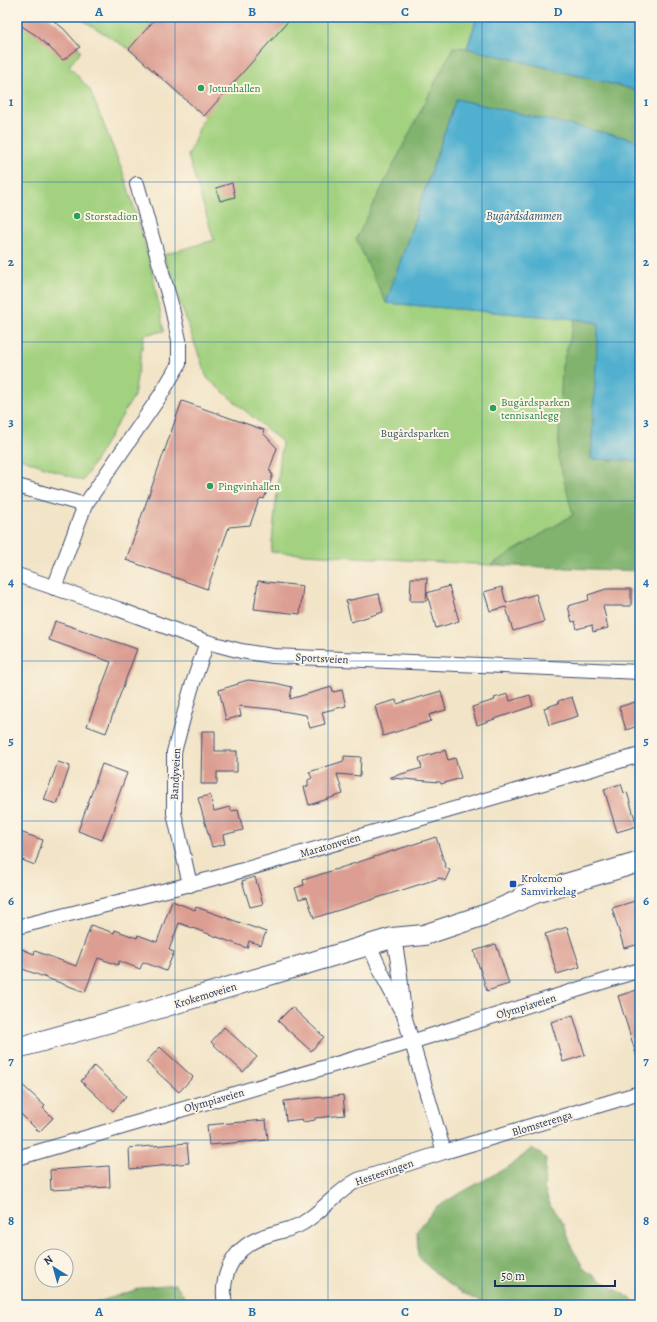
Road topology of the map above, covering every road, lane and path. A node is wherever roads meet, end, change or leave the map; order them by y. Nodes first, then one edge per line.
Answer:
1 (137, 184) dead end
2 (17, 486) edge
3 (86, 505) junction
4 (17, 575) edge
5 (54, 588) junction
6 (207, 642) junction
7 (640, 672) edge
8 (640, 755) edge
9 (640, 862) edge
10 (190, 885) junction
11 (17, 927) edge
12 (392, 938) junction
13 (369, 945) junction
14 (640, 970) edge
15 (404, 1015) junction
16 (411, 1042) junction
17 (17, 1048) edge
18 (640, 1093) edge
19 (444, 1152) junction
20 (17, 1158) edge
21 (225, 1305) edge

1 - 3 street
2 - 3 street
3 - 5 street
4 - 5 street, Sportsveien
5 - 6 street, Sportsveien
6 - 7 street, Sportsveien
6 - 10 street, Bandyveien
8 - 10 street, Maratonveien
9 - 12 main road, Krokemoveien
10 - 11 street, Maratonveien
12 - 13 main road, Krokemoveien
12 - 15 street
13 - 15 street
13 - 17 main road, Krokemoveien
14 - 16 street, Olympiaveien
15 - 16 street
16 - 19 street
16 - 20 street, Olympiaveien
18 - 19 street, Blomsterenga
19 - 21 street, Hestesvingen

